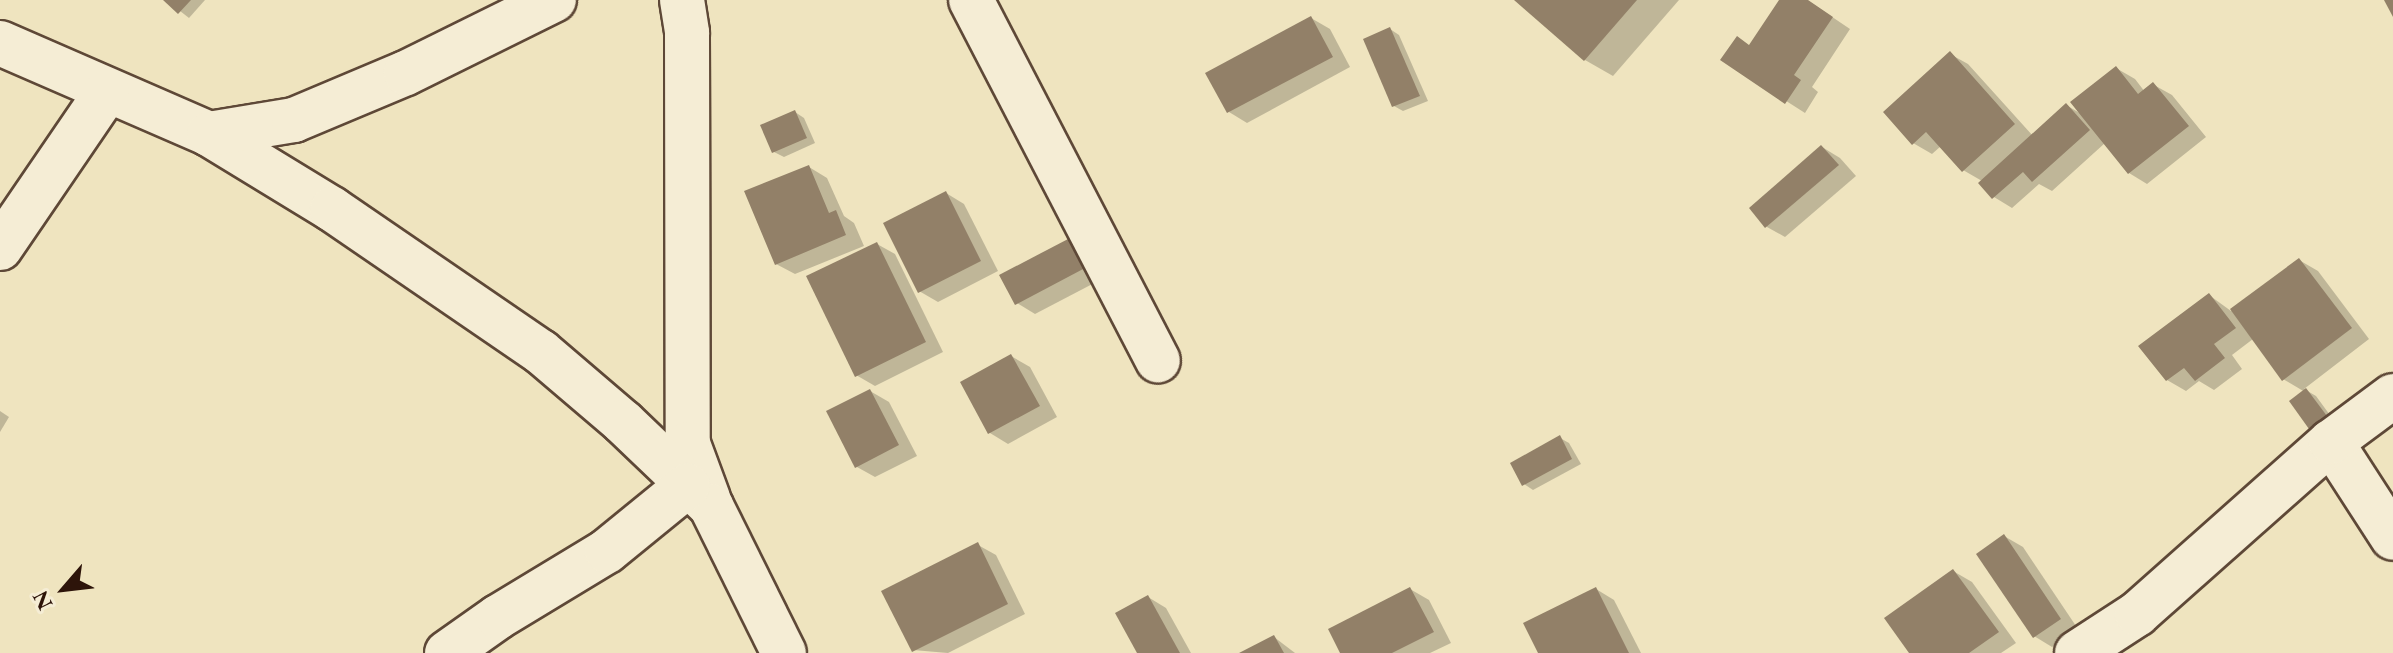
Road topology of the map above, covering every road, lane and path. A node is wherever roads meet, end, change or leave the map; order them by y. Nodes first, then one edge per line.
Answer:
1 (554, 0) edge
2 (682, 0) edge
3 (971, 0) edge
4 (0, 43) edge
5 (107, 91) junction
6 (209, 134) junction
7 (0, 248) edge
8 (1158, 360) dead end
9 (2393, 396) edge
10 (2331, 442) junction
11 (699, 495) junction
12 (2393, 538) edge
13 (447, 653) edge
14 (784, 653) edge
15 (2077, 653) edge

1 - 6 street
2 - 11 street
3 - 8 street
4 - 5 street
5 - 6 street
5 - 7 street
6 - 11 street
9 - 10 street
10 - 12 street
10 - 15 street
11 - 13 street
11 - 14 street

